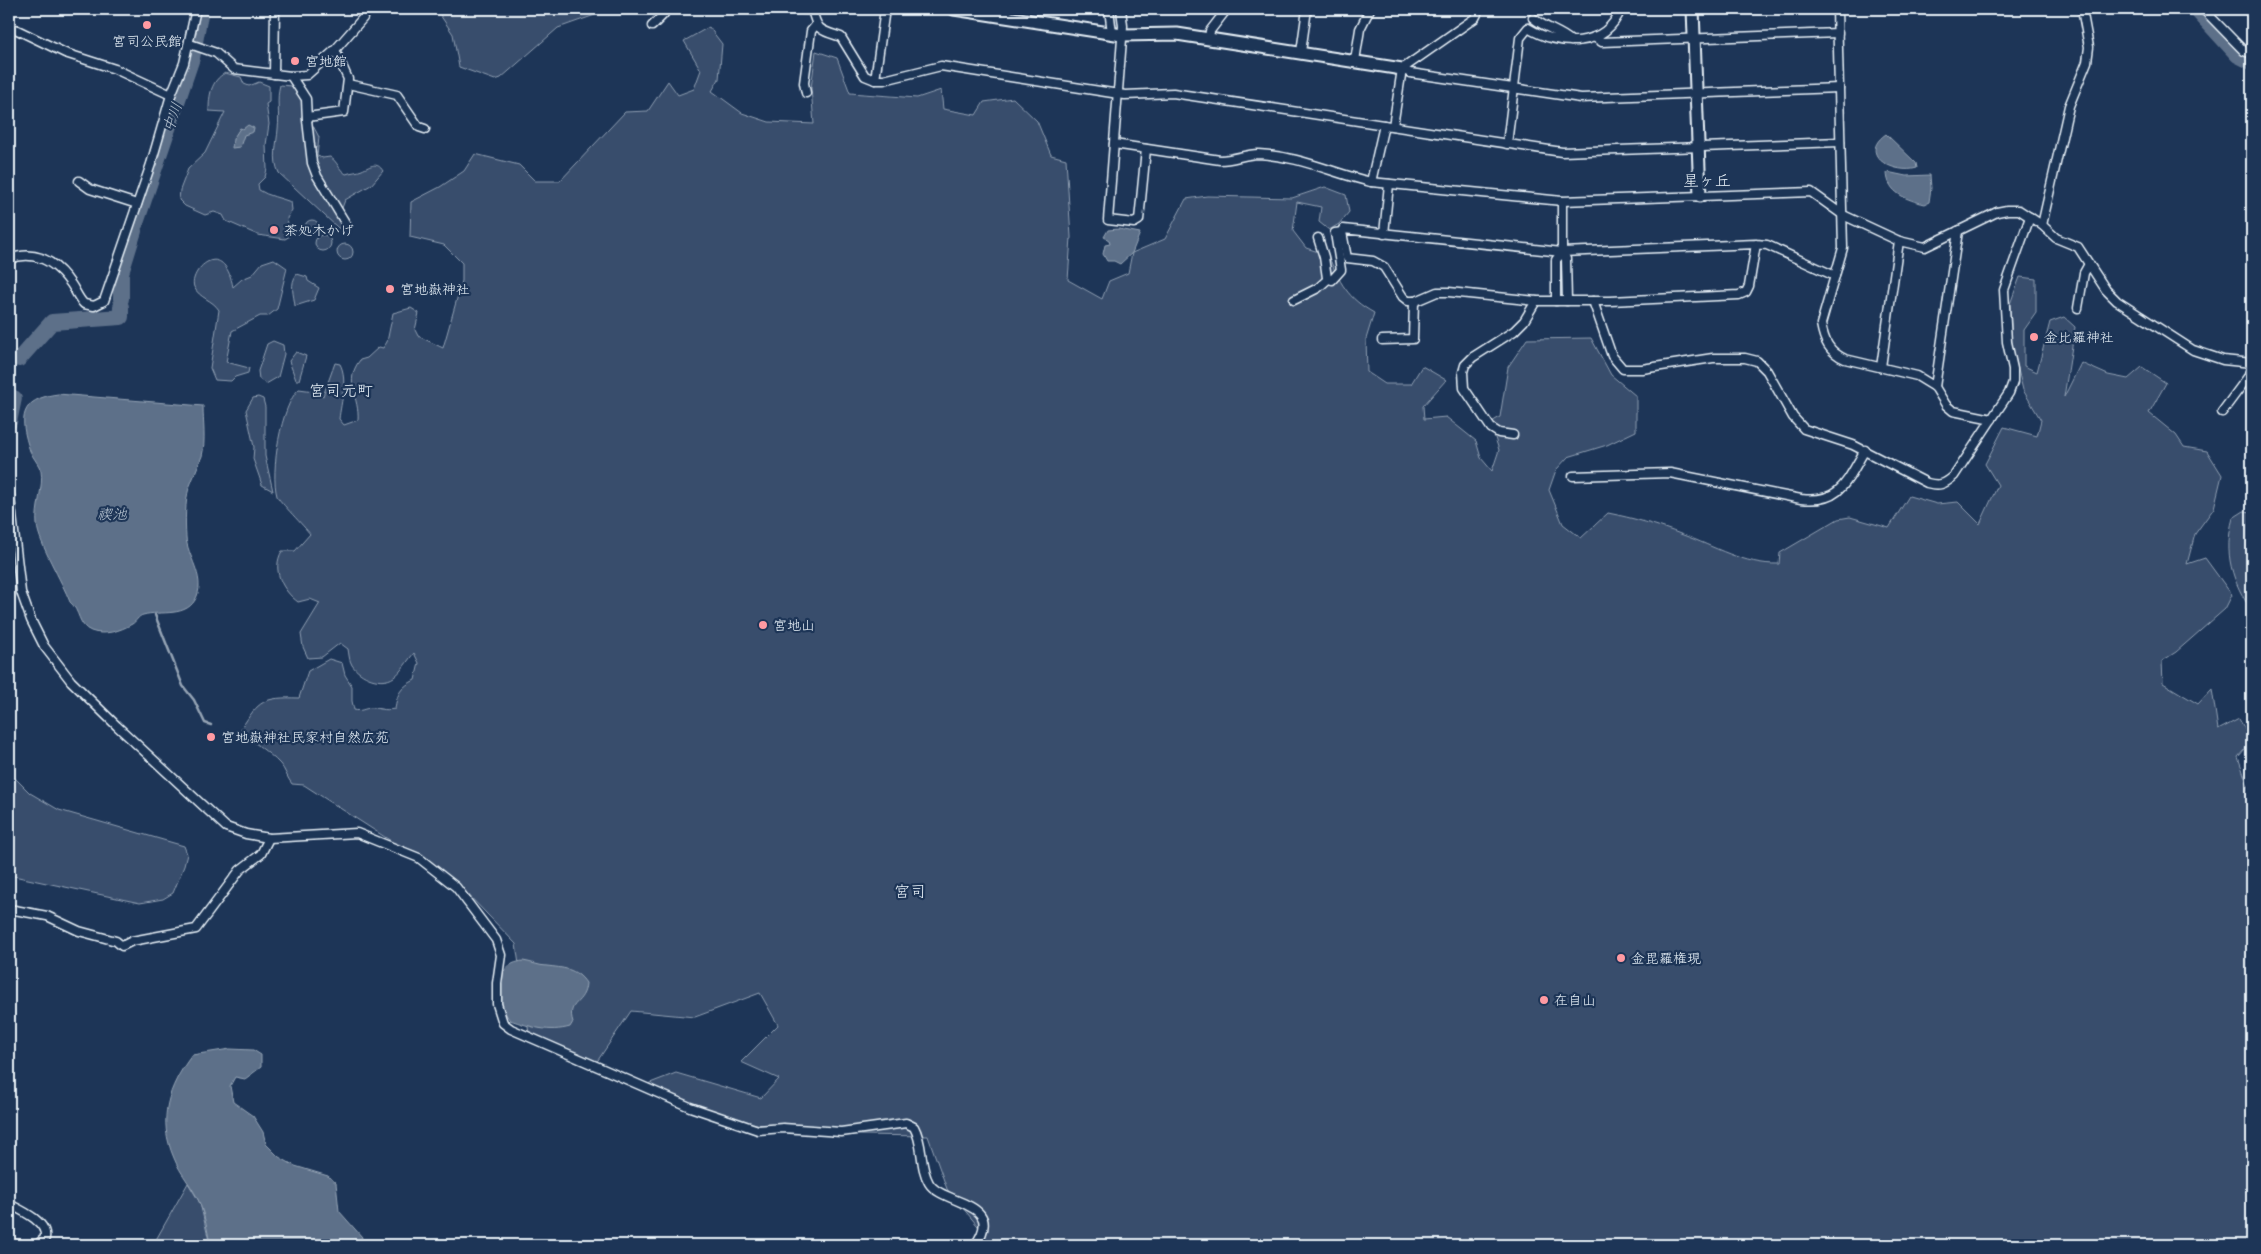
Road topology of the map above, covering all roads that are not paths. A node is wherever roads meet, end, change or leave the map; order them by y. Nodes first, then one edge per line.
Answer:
1 (196, 9) edge
2 (275, 9) edge
3 (364, 9) edge
4 (664, 9) edge
5 (789, 9) edge
6 (886, 9) edge
7 (954, 9) edge
8 (1109, 9) edge
9 (1121, 9) edge
10 (1227, 9) edge
11 (1307, 9) edge
12 (1370, 9) edge
13 (1475, 9) edge
14 (1620, 9) edge
15 (1692, 9) edge
16 (1837, 9) edge
17 (2082, 9) edge
18 (2203, 9) edge
19 (812, 10) edge
20 (1533, 18) dead end
21 (816, 24) junction
22 (9, 26) edge
23 (652, 26) dead end
24 (1838, 33) junction
25 (1117, 34) junction
26 (1594, 37) junction
27 (1208, 38) junction
28 (1694, 39) junction
29 (1571, 42) junction
30 (190, 44) junction
31 (335, 50) junction
32 (1301, 52) junction
33 (2252, 54) edge
34 (1355, 61) junction
35 (1402, 69) junction
36 (274, 74) junction
37 (291, 76) junction
38 (875, 80) junction
39 (348, 84) junction
40 (1514, 88) junction
41 (1839, 88) junction
42 (806, 93) dead end
43 (1117, 93) junction
44 (1696, 93) junction
45 (171, 95) junction
46 (307, 117) junction
47 (1384, 125) junction
48 (1393, 126) junction
49 (425, 129) dead end
50 (1840, 142) junction
51 (1114, 144) junction
52 (1507, 144) junction
53 (1698, 148) junction
54 (1146, 149) junction
55 (79, 181) dead end
56 (1372, 182) junction
57 (1389, 184) junction
58 (1700, 196) junction
59 (1562, 201) junction
60 (137, 204) junction
61 (1843, 215) junction
62 (2030, 217) junction
63 (346, 224) dead end
64 (2042, 225) junction
65 (1958, 231) junction
66 (1342, 232) junction
67 (1384, 234) junction
68 (1318, 238) dead end
69 (1899, 242) junction
70 (1756, 244) junction
71 (1562, 252) junction
72 (9, 259) edge
73 (2089, 264) junction
74 (1835, 276) junction
75 (1328, 279) junction
76 (1294, 300) dead end
77 (1414, 301) junction
78 (1536, 301) junction
79 (1556, 301) junction
80 (1567, 301) junction
81 (1593, 301) junction
82 (2078, 308) dead end
83 (1382, 340) dead end
84 (2252, 364) edge
85 (1881, 367) junction
86 (2248, 377) junction
87 (2252, 386) edge
88 (1935, 387) junction
89 (2222, 412) dead end
90 (1992, 419) junction
91 (1513, 435) dead end
92 (1865, 450) junction
93 (1573, 476) dead end
94 (9, 488) edge
95 (269, 838) junction
96 (9, 909) edge
97 (9, 1204) edge
98 (36, 1245) edge
99 (975, 1245) edge

1 - 30 street
2 - 36 street
3 - 31 street
4 - 23 street
5 - 19 street
6 - 38 street
7 - 25 street
8 - 25 street
9 - 25 street
10 - 27 street
11 - 32 street
12 - 34 street
13 - 35 street
14 - 26 street
15 - 28 street
16 - 24 street
17 - 64 street
18 - 33 street
19 - 21 street
20 - 29 street
21 - 38 street
21 - 42 street
22 - 45 street
24 - 28 street
24 - 41 street
25 - 27 street
25 - 43 street
26 - 28 street
26 - 29 street
27 - 32 street
28 - 44 street
29 - 40 street
30 - 36 street
30 - 45 street
31 - 37 street
31 - 39 street
32 - 34 street
34 - 35 street
35 - 40 street
35 - 48 street
36 - 37 street
37 - 46 street
38 - 43 street
39 - 46 street
39 - 49 street
40 - 44 street
40 - 52 street
41 - 44 street
41 - 50 street
43 - 47 street
43 - 51 street
44 - 53 street
45 - 60 street
46 - 63 street
47 - 48 street
47 - 56 street
48 - 52 street
50 - 53 street
50 - 61 street
51 - 54 street
51 - 54 street
52 - 53 street
53 - 58 street
54 - 56 street
55 - 60 street
56 - 57 street
57 - 59 street
57 - 67 street
58 - 59 street
58 - 61 street
59 - 71 street
60 - 72 street
61 - 69 street
61 - 74 street
62 - 64 street
62 - 65 street
62 - 90 street
64 - 73 street
65 - 69 street
65 - 88 street
66 - 67 street
66 - 75 street
66 - 77 street
67 - 71 street
68 - 75 street
69 - 85 street
70 - 71 street
70 - 74 street
70 - 81 street
71 - 79 street
71 - 80 street
73 - 82 street
73 - 84 street
74 - 85 street
75 - 76 street
77 - 78 street
77 - 83 street
78 - 79 street
78 - 91 street
79 - 80 street
80 - 81 street
81 - 92 street
84 - 86 street
85 - 88 street
86 - 87 street
86 - 89 street
88 - 90 street
90 - 92 street
92 - 93 street
94 - 95 street
95 - 96 street
95 - 99 street
97 - 98 street

